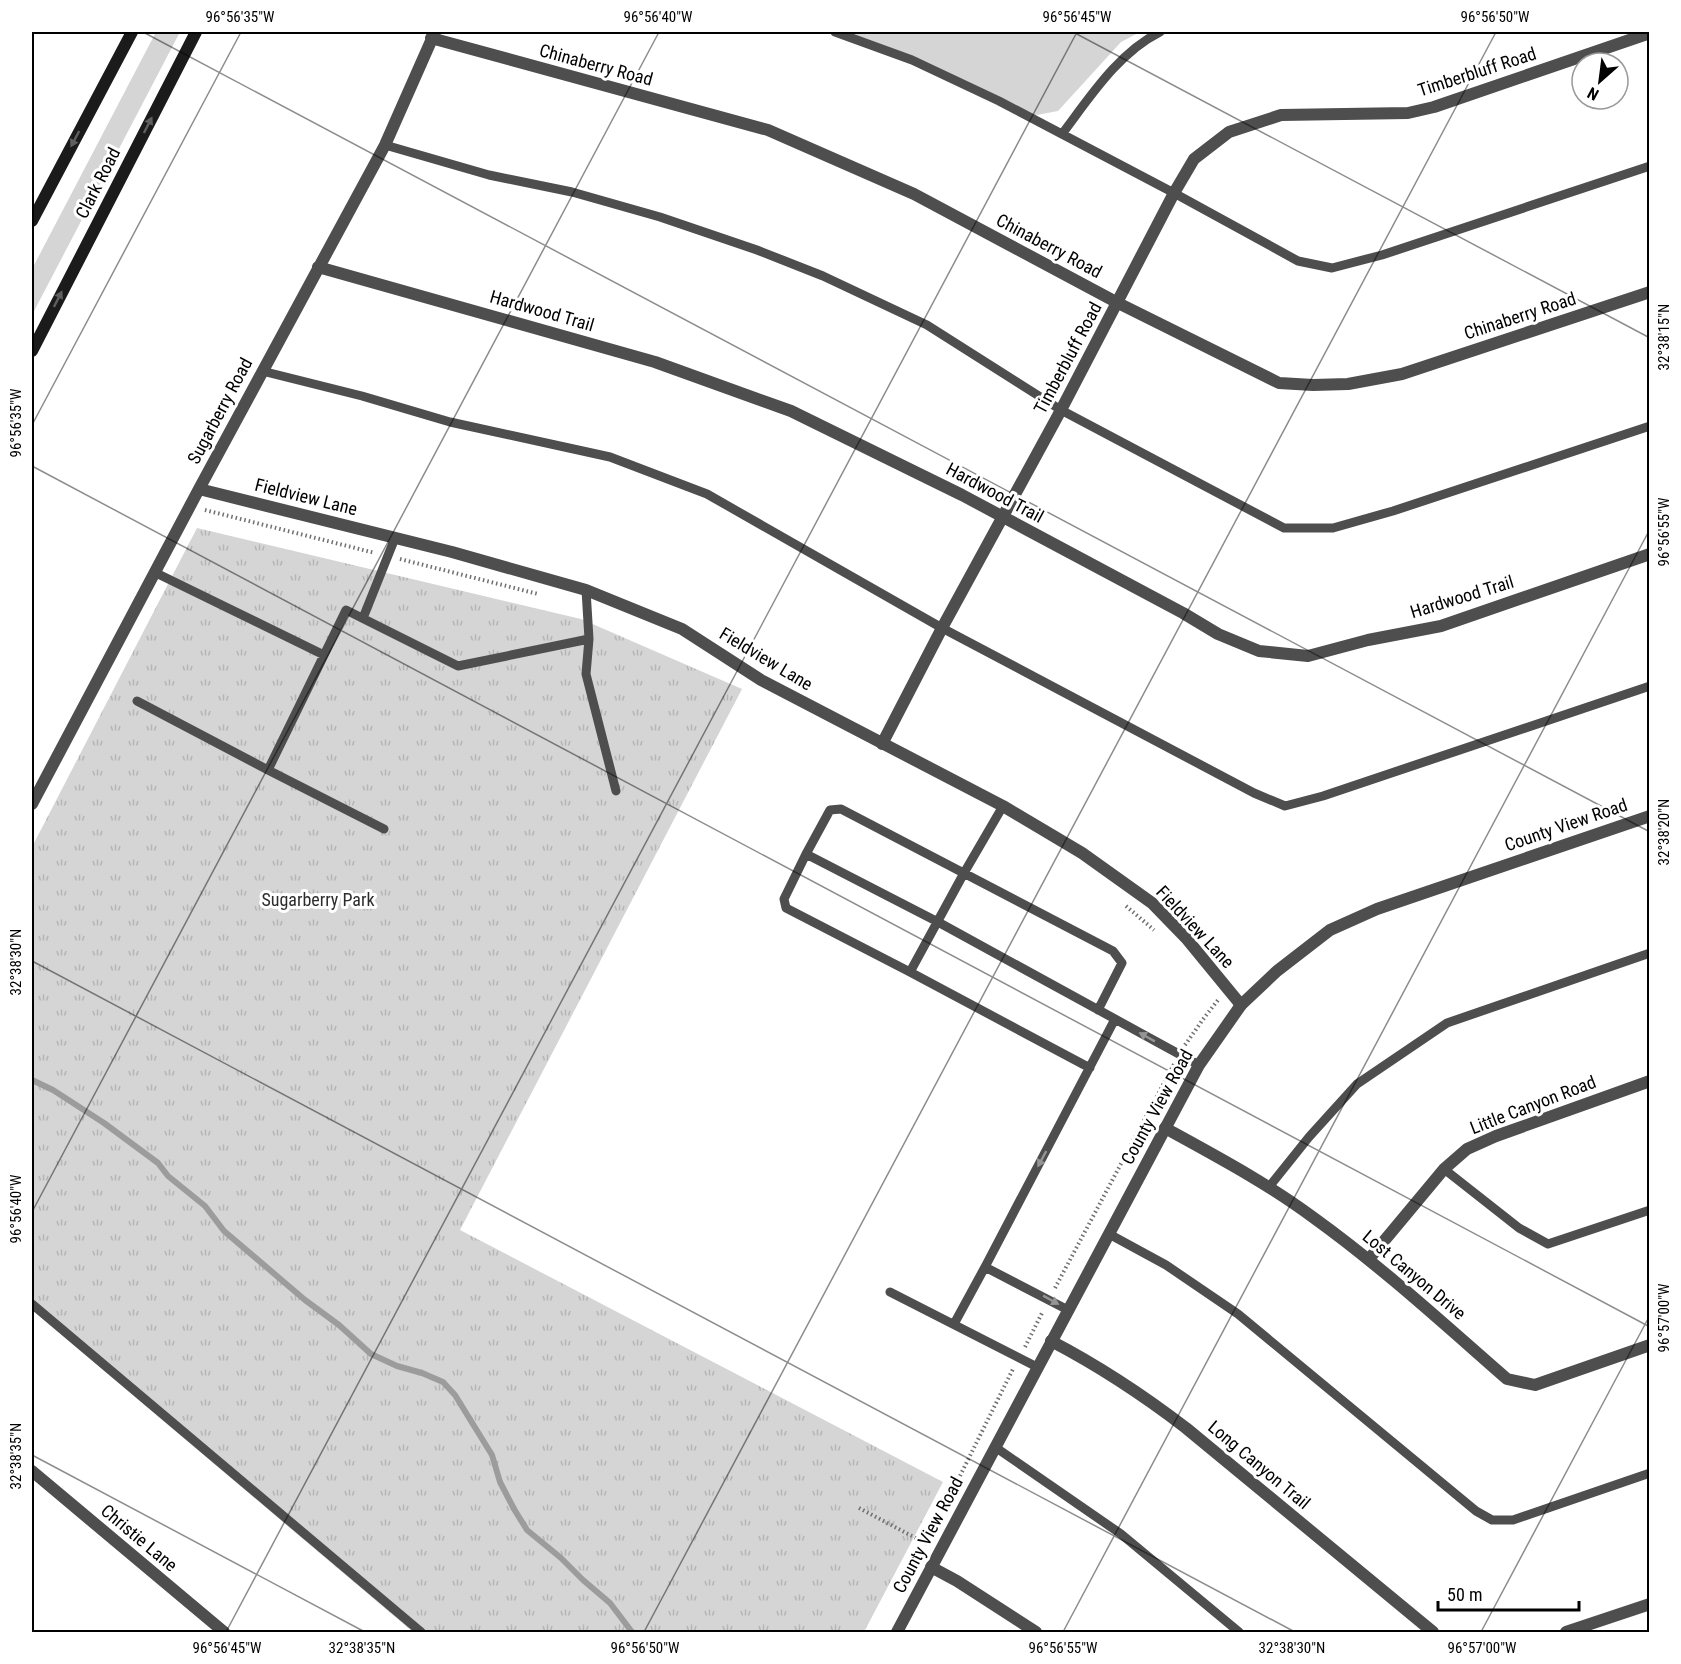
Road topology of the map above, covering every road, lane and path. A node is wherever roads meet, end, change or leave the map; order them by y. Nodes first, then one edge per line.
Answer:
1 (132, 32) edge
2 (196, 32) edge
3 (835, 32) edge
4 (1160, 32) edge
5 (1650, 33) edge
6 (433, 35) edge
7 (1062, 134) junction
8 (385, 145) junction
9 (1650, 166) edge
10 (1174, 193) junction
11 (32, 222) edge
12 (318, 267) junction
13 (1650, 292) edge
14 (1118, 303) junction
15 (32, 351) edge
16 (262, 371) junction
17 (1061, 410) junction
18 (1650, 426) edge
19 (199, 489) junction
20 (1002, 518) junction
21 (395, 538) junction
22 (1650, 554) edge
23 (154, 572) junction
24 (586, 590) junction
25 (363, 618) junction
26 (942, 628) junction
27 (589, 639) junction
28 (324, 655) junction
29 (1650, 686) edge
30 (137, 700) dead end
31 (882, 744) junction
32 (268, 770) junction
33 (616, 791) dead end
34 (32, 804) edge
35 (1003, 806) junction
36 (1650, 816) edge
37 (384, 829) dead end
38 (806, 854) junction
39 (964, 873) junction
40 (938, 922) junction
41 (1650, 953) edge
42 (910, 972) junction
43 (1241, 1005) junction
44 (1098, 1010) junction
45 (1115, 1019) junction
46 (1198, 1065) junction
47 (1090, 1068) junction
48 (1650, 1081) edge
49 (1165, 1128) junction
50 (1444, 1169) junction
51 (1269, 1187) junction
52 (1650, 1210) edge
53 (1109, 1234) junction
54 (1368, 1259) junction
55 (985, 1266) junction
56 (890, 1292) dead end
57 (32, 1304) edge
58 (1068, 1310) junction
59 (954, 1324) junction
60 (1051, 1341) junction
61 (1650, 1346) edge
62 (1037, 1368) junction
63 (995, 1447) junction
64 (32, 1472) edge
65 (1650, 1473) edge
66 (858, 1508) dead end
67 (927, 1544) dead end
68 (931, 1567) junction
69 (1650, 1604) edge
70 (224, 1632) edge
71 (421, 1632) edge
72 (897, 1632) edge
73 (1036, 1632) edge
74 (1239, 1632) edge
75 (1433, 1632) edge
76 (1566, 1632) edge

1 -> 11 main road
15 -> 2 main road, Clark Road
3 - 7 lane
4 - 7 lane
5 - 10 street, Timberbluff Road
6 - 8 street, Sugarberry Road
6 - 14 street, Chinaberry Road
7 - 10 lane
8 - 12 street, Sugarberry Road
8 - 17 lane
9 - 10 lane
10 - 14 street, Timberbluff Road
12 - 16 street, Sugarberry Road
12 - 20 street, Hardwood Trail
13 - 14 street, Chinaberry Road
14 - 17 street, Timberbluff Road
16 - 19 street, Sugarberry Road
16 - 26 lane
17 - 18 lane
17 - 20 street, Timberbluff Road
19 - 21 street, Fieldview Lane
19 - 23 street, Sugarberry Road
20 - 22 street, Hardwood Trail
20 - 26 street, Timberbluff Road
21 - 24 street, Fieldview Lane
21 - 25 lane
23 - 28 lane
23 - 34 street, Sugarberry Road
24 - 27 lane
24 - 31 street, Fieldview Lane
25 - 27 lane
25 - 28 lane
26 - 29 lane
26 - 31 street, Timberbluff Road
27 - 33 lane
28 - 32 lane
30 - 32 lane
31 - 35 street, Fieldview Lane
32 - 37 lane
35 - 39 lane
35 - 43 street, Fieldview Lane
36 - 43 street, County View Road
38 - 39 lane
38 - 40 lane
38 - 42 lane
39 - 40 lane
39 - 44 lane
40 - 42 lane
40 - 44 lane
41 - 51 lane
42 - 47 lane
43 - 46 street, County View Road
44 - 45 lane
46 -> 45 lane
45 - 47 lane
46 - 49 street, County View Road
47 -> 55 lane
48 - 50 street, Little Canyon Road
49 - 51 street, Lost Canyon Drive
49 - 53 street, County View Road
50 - 52 lane
50 - 54 street, Little Canyon Road
51 - 54 street, Lost Canyon Drive
53 - 58 street, County View Road
53 - 65 lane
54 - 61 street, Lost Canyon Drive
55 -> 58 lane
55 - 59 lane
56 - 59 lane
57 - 71 lane
58 - 60 street, County View Road
59 - 62 lane
60 - 62 street, County View Road
60 - 75 street, Long Canyon Trail
62 - 63 street, County View Road
63 - 68 street, County View Road
63 - 74 lane
64 - 70 street, Christie Lane
66 - 67 path
68 - 72 street, County View Road
68 - 73 street
69 - 76 street

